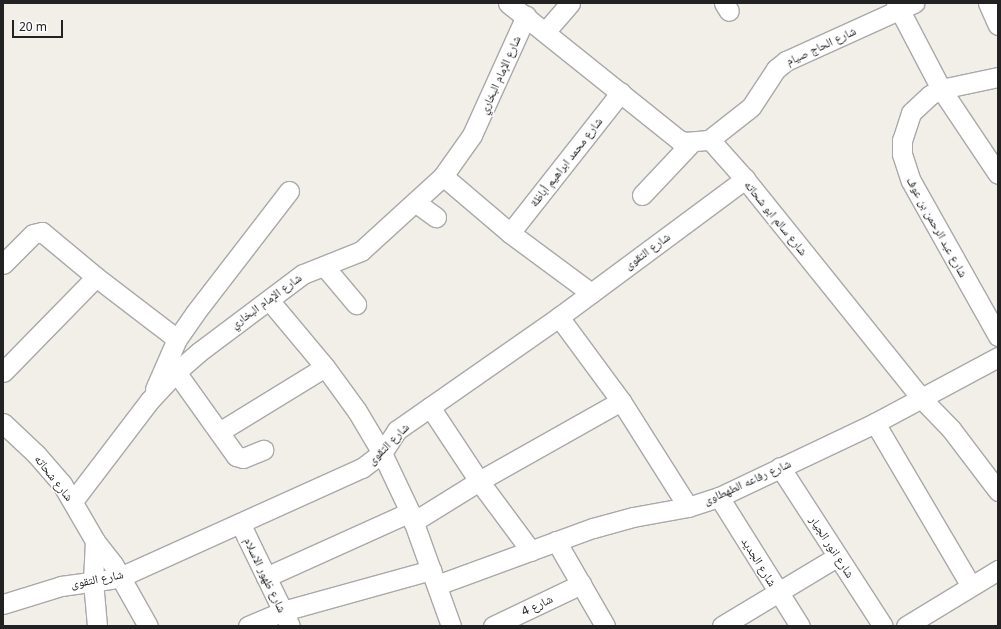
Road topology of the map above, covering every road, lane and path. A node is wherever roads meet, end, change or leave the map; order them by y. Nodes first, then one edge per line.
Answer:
1 (508, 3) edge
2 (570, 3) edge
3 (988, 3) edge
4 (903, 5) edge
5 (526, 16) junction
6 (998, 25) edge
7 (545, 32) junction
8 (998, 77) edge
9 (941, 89) junction
10 (621, 92) junction
11 (700, 141) junction
12 (998, 174) edge
13 (443, 176) junction
14 (745, 179) junction
15 (289, 191) dead end
16 (642, 194) dead end
17 (415, 202) junction
18 (436, 217) dead end
19 (510, 233) junction
20 (3, 264) edge
21 (324, 266) junction
22 (96, 277) junction
23 (590, 293) junction
24 (269, 300) junction
25 (356, 304) dead end
26 (559, 317) junction
27 (998, 336) edge
28 (177, 339) junction
29 (998, 358) edge
30 (324, 367) junction
31 (3, 372) edge
32 (176, 372) junction
33 (921, 398) junction
34 (150, 400) junction
35 (622, 400) junction
36 (430, 407) junction
37 (3, 423) edge
38 (874, 423) junction
39 (219, 432) junction
40 (263, 450) dead end
41 (382, 453) junction
42 (780, 467) junction
43 (479, 481) junction
44 (998, 491) edge
45 (719, 497) junction
46 (73, 501) junction
47 (688, 507) junction
48 (412, 517) junction
49 (240, 523) junction
50 (95, 541) junction
51 (556, 541) junction
52 (530, 551) junction
53 (838, 556) junction
54 (998, 570) edge
55 (120, 577) junction
56 (266, 577) junction
57 (434, 577) junction
58 (93, 580) junction
59 (581, 584) junction
60 (971, 586) junction
61 (779, 593) junction
62 (3, 604) edge
63 (286, 619) edge
64 (97, 626) edge
65 (148, 626) edge
66 (248, 626) edge
67 (451, 626) edge
68 (493, 626) edge
69 (605, 626) edge
70 (722, 626) edge
71 (800, 626) edge
72 (883, 626) edge
73 (906, 626) edge

1 - 5 street, شارع سالم ابو شحاته
2 - 7 street
3 - 6 street
4 - 9 street
4 - 11 street, شارع الحاج صيام
5 - 7 street, شارع سالم ابو شحاته
5 - 13 street, شارع الإمام البخاري
7 - 10 street, شارع سالم ابو شحاته
8 - 9 street, شارع عبد الرحمن بن عوف
9 - 12 street
9 - 27 street, شارع عبد الرحمن بن عوف
10 - 11 street, شارع سالم ابو شحاته
10 - 19 street, شارع محمد ابراهيم أباظة
11 - 14 street, شارع سالم ابو شحاته
11 - 16 street, شارع الحاج صيام
13 - 17 street, شارع الإمام البخاري
13 - 19 street
14 - 23 street, شارع التقوى
14 - 33 street, شارع سالم ابو شحاته
15 - 28 street
17 - 18 street
17 - 21 street, شارع الإمام البخاري
19 - 23 street
20 - 22 street
21 - 24 street, شارع الإمام البخاري
21 - 25 street
22 - 28 street
22 - 31 street
23 - 26 street, شارع التقوى
24 - 30 street
24 - 32 street, شارع الإمام البخاري
26 - 35 street
26 - 36 street, شارع التقوى
28 - 34 street
29 - 33 street, شارع رفاعه الطهطاوى
30 - 39 street
30 - 41 street
32 - 34 street, شارع الإمام البخاري
32 - 39 street
33 - 38 street, شارع رفاعه الطهطاوى
33 - 44 street, شارع سالم ابو شحاته
34 - 46 street, شارع الإمام البخاري
35 - 43 street
35 - 47 street
36 - 41 street, شارع التقوى
36 - 43 street
37 - 46 street, شارع شحاته
38 - 42 street, شارع رفاعه الطهطاوى
38 - 60 street
39 - 40 street
41 - 48 street
41 - 49 street, شارع التقوى
42 - 45 street, شارع رفاعه الطهطاوى
42 - 53 street, شارع انور الجيار
43 - 48 street
43 - 52 street
45 - 47 street, شارع رفاعه الطهطاوى
45 - 61 street, شارع الجديد
46 - 50 street, شارع شحاته
47 - 51 street, شارع رفاعه الطهطاوى
48 - 56 street
48 - 57 street
49 - 55 street, شارع التقوى
49 - 56 street, شارع ظهور الاسلام
50 - 55 street, شارع شحاته
50 - 58 street
51 - 52 street, شارع رفاعه الطهطاوى
51 - 59 street
52 - 57 street, شارع رفاعه الطهطاوى
53 - 61 street
53 - 72 street, شارع انور الجيار
54 - 60 street
55 - 58 street, شارع التقوى
55 - 65 street, شارع شحاته
56 - 63 street, شارع ظهور الاسلام
57 - 63 street, شارع رفاعه الطهطاوى
57 - 67 street
58 - 62 street, شارع التقوى
58 - 64 street
59 - 68 street, شارع 4
59 - 69 street
60 - 73 street
61 - 70 street
61 - 71 street, شارع الجديد
63 - 66 street, شارع رفاعه الطهطاوى

